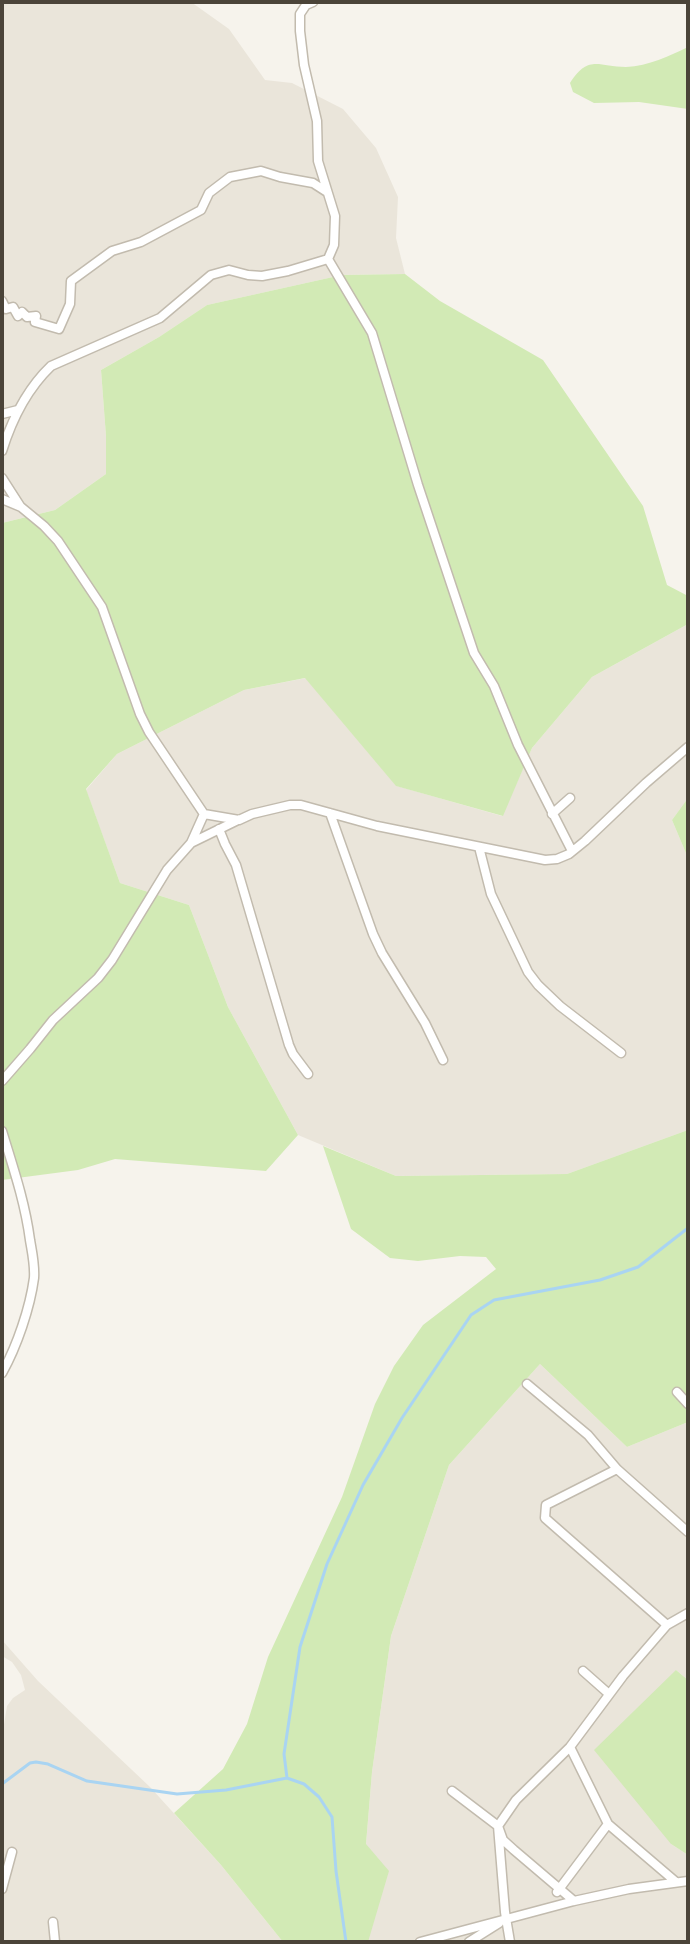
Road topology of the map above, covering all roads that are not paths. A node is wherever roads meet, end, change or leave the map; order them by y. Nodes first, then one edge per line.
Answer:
1 (313, 2) edge
2 (328, 193) junction
3 (328, 259) junction
4 (2, 301) edge
5 (18, 410) junction
6 (2, 414) edge
7 (2, 451) edge
8 (2, 478) edge
9 (2, 499) edge
10 (21, 507) junction
11 (688, 747) edge
12 (570, 798) dead end
13 (330, 813) junction
14 (204, 814) junction
15 (552, 814) junction
16 (239, 820) junction
17 (219, 829) junction
18 (191, 843) junction
19 (479, 847) junction
20 (572, 851) junction
21 (621, 1053) dead end
22 (443, 1060) dead end
23 (308, 1074) dead end
24 (2, 1081) edge
25 (2, 1131) edge
26 (2, 1373) edge
27 (527, 1384) dead end
28 (677, 1392) dead end
29 (688, 1404) edge
30 (617, 1469) junction
31 (688, 1532) edge
32 (688, 1613) edge
33 (667, 1625) junction
34 (583, 1671) dead end
35 (609, 1694) junction
36 (570, 1747) junction
37 (452, 1791) dead end
38 (608, 1824) junction
39 (498, 1826) junction
40 (12, 1852) dead end
41 (688, 1881) edge
42 (676, 1882) junction
43 (2, 1889) edge
44 (558, 1890) junction
45 (574, 1901) junction
46 (506, 1918) junction
47 (53, 1922) dead end
48 (55, 1942) edge
49 (420, 1942) edge
50 (469, 1942) edge
51 (510, 1942) edge

1 - 2 street
2 - 3 street
2 - 4 street
3 - 5 street
3 - 15 street
5 - 6 street
5 - 7 street
8 - 10 street
9 - 10 street
10 - 14 street
11 - 20 street
12 - 15 street
13 - 16 street
13 - 19 street
13 - 22 street
14 - 16 street
14 - 18 street
15 - 20 street
16 - 17 street
17 - 18 street
17 - 23 street
18 - 24 street
19 - 20 street
19 - 21 street
25 - 26 street
27 - 30 street
28 - 29 street
30 - 31 street
30 - 33 street
32 - 33 street
33 - 35 street
34 - 35 street
35 - 36 street
36 - 38 street
36 - 39 street
37 - 39 street
38 - 42 street
38 - 44 street
39 - 44 street
39 - 46 street
40 - 43 street
41 - 42 street
42 - 45 street
44 - 45 street
45 - 46 street
46 - 49 street
46 - 50 street
46 - 51 street
47 - 48 street

